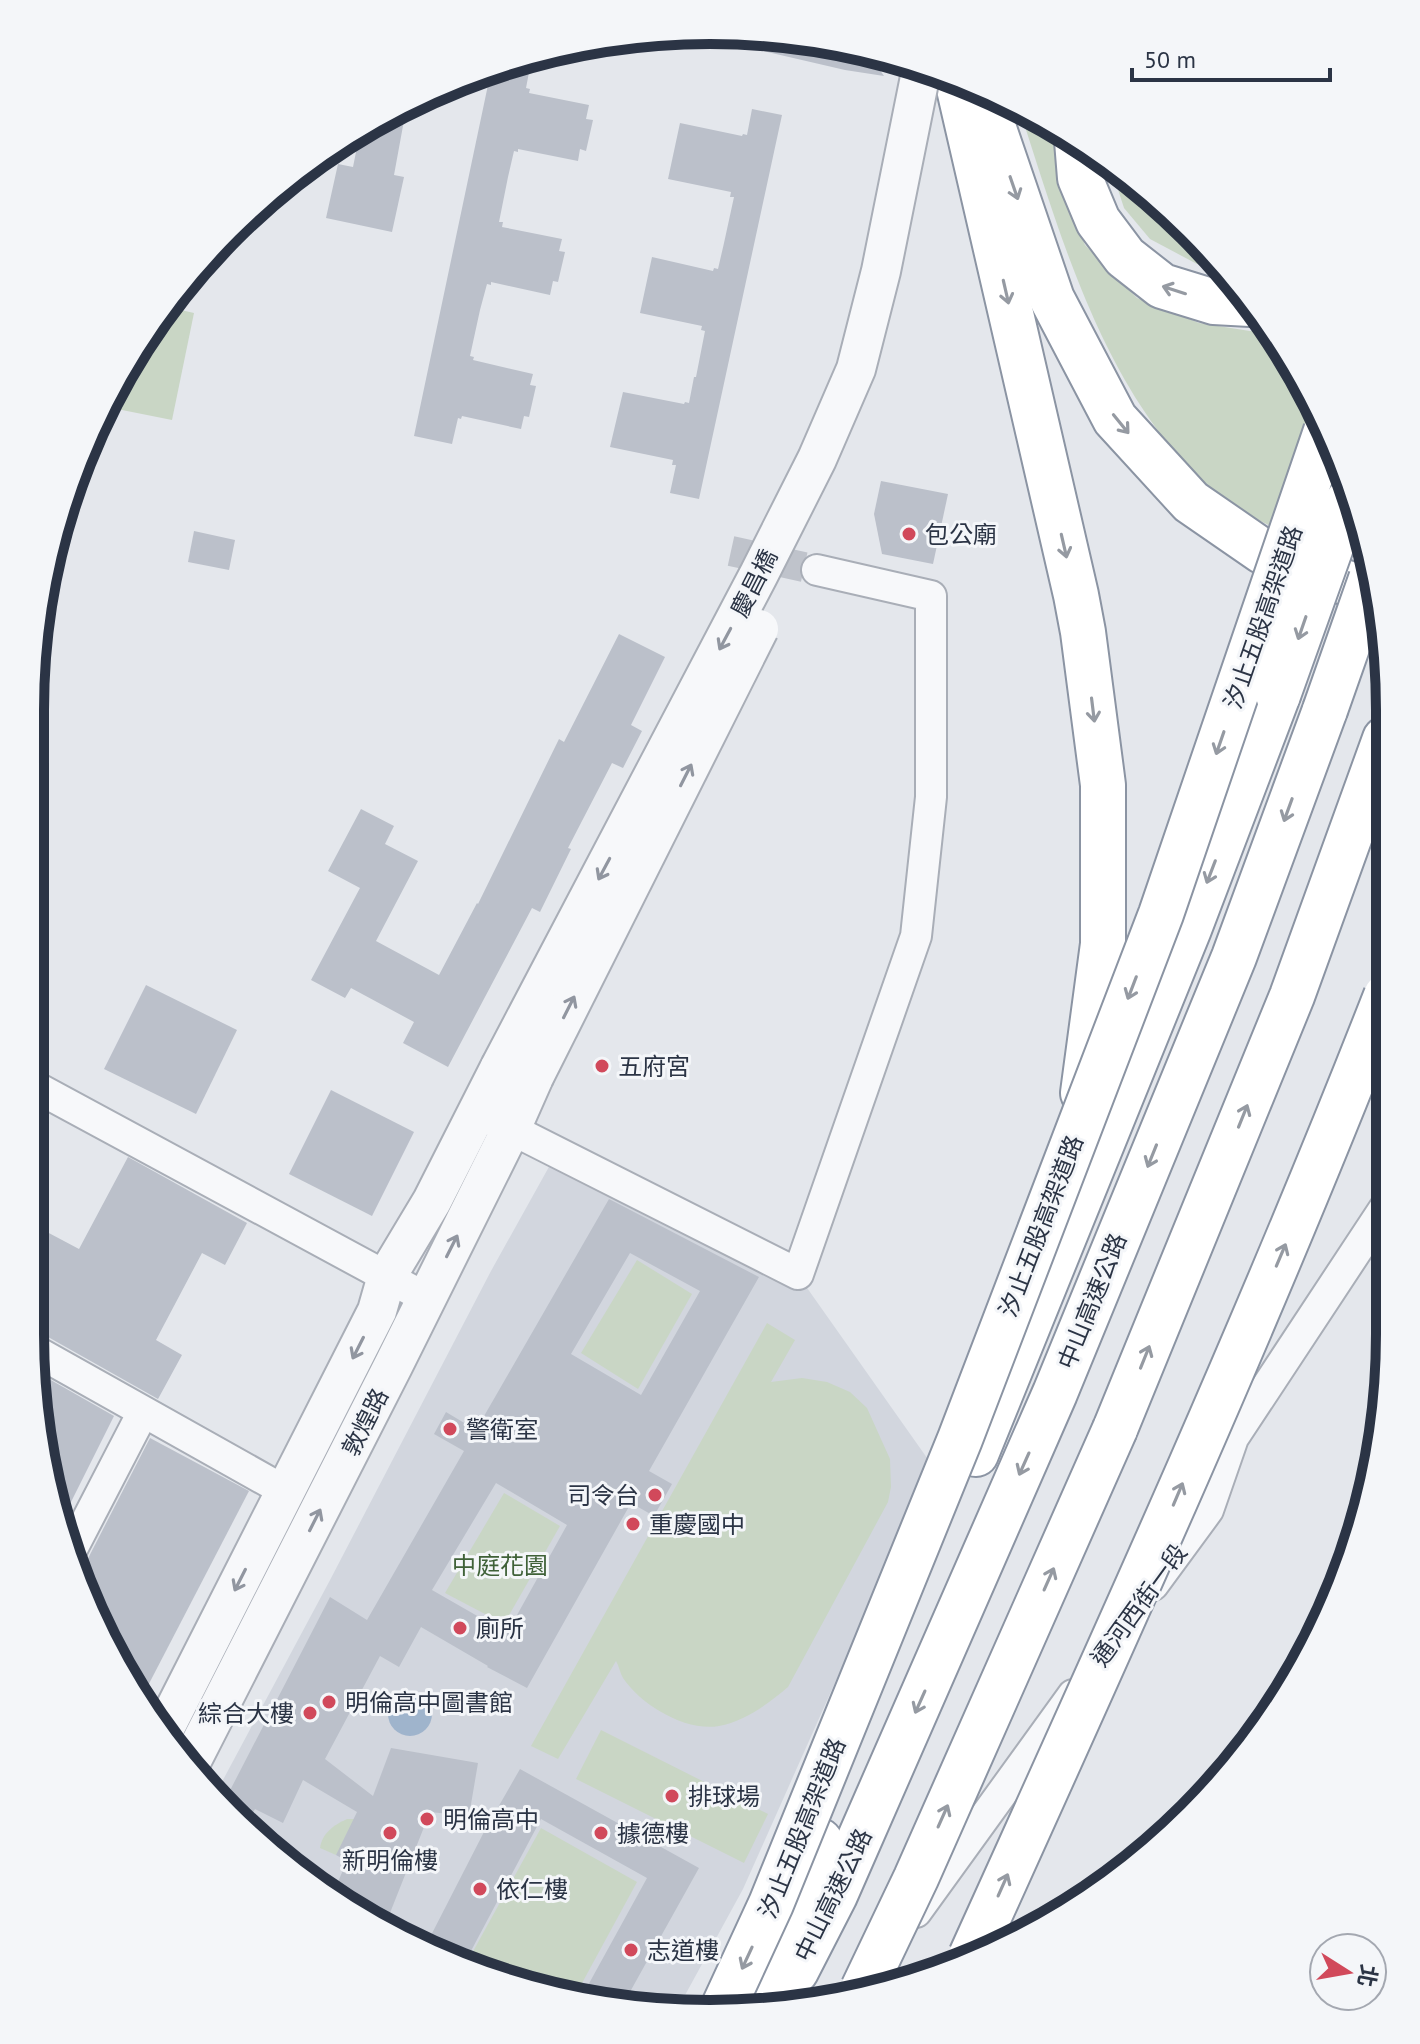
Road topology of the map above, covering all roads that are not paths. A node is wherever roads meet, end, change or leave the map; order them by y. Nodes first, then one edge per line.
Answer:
1 (920, 78) edge
2 (944, 87) edge
3 (960, 93) edge
4 (984, 104) edge
5 (1078, 155) edge
6 (1237, 303) edge
7 (1321, 446) edge
8 (1344, 508) edge
9 (817, 570) tunnel mouth
10 (1365, 590) edge
11 (1365, 595) edge
12 (1376, 764) edge
13 (1376, 807) edge
14 (1333, 881) junction
15 (1376, 1022) edge
16 (517, 1072) junction
17 (44, 1092) edge
18 (476, 1111) junction
19 (511, 1129) junction
20 (1376, 1221) edge
21 (387, 1276) junction
22 (1047, 1280) junction
23 (426, 1298) junction
24 (45, 1356) edge
25 (143, 1412) junction
26 (285, 1491) junction
27 (77, 1540) edge
28 (169, 1721) edge
29 (195, 1755) edge
30 (976, 1944) edge
31 (868, 1980) edge
32 (866, 1981) edge
33 (783, 1996) edge
34 (770, 1997) edge
35 (727, 2000) edge

1 -> 16 street, 慶昌橋, bridge
16 -> 2 street, 慶昌橋, bridge
3 -> 22 highway
4 -> 10 highway
6 -> 5 highway
7 -> 35 highway, 汐止五股高架道路, bridge
8 -> 22 highway, bridge
9 - 19 street
11 -> 33 highway, 中山高速公路, bridge
12 - 14 highway
13 - 14 highway
32 -> 14 highway, bridge
30 -> 15 highway, bridge
16 - 18 street, 敦煌路
16 - 19 street, 敦煌路
17 - 21 street
18 - 19 street
18 - 21 street, 敦煌路
23 -> 19 street, 敦煌路
20 - 31 street, 通河西街一段
21 - 23 street
21 -> 26 street, 敦煌路
22 - 34 highway
29 -> 23 street, 敦煌路
24 - 25 street
25 - 26 street
25 - 27 street
26 -> 28 street, 敦煌路

